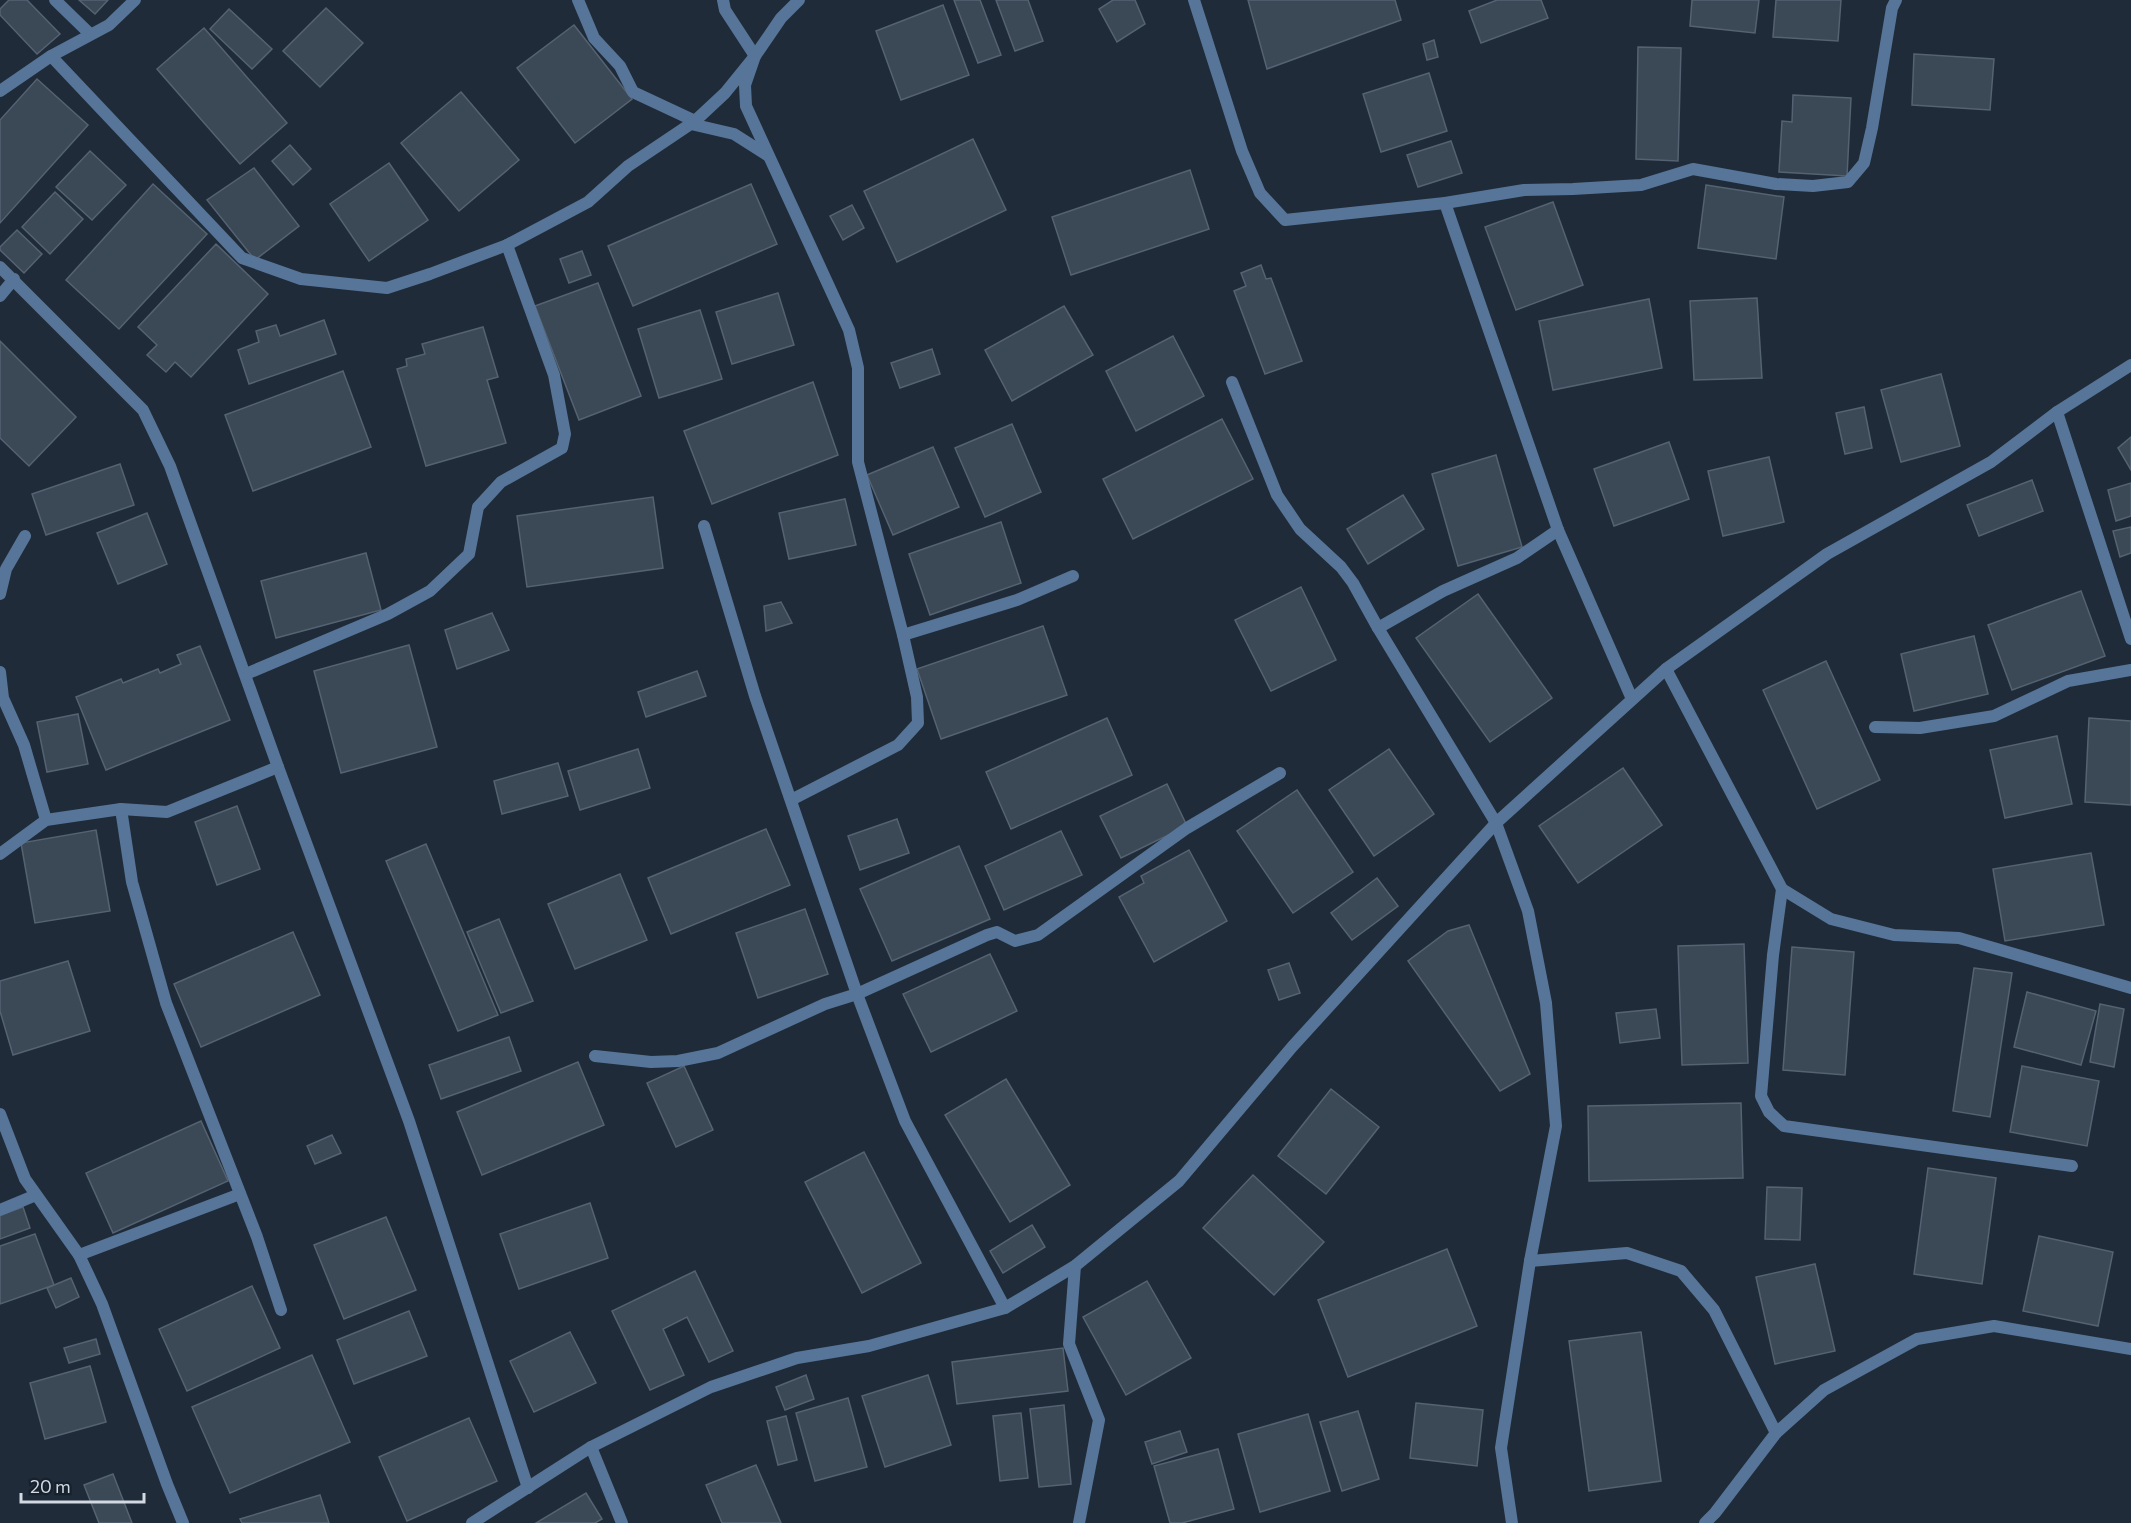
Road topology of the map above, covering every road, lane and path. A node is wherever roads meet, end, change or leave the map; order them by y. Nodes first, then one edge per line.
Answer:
1 (55, 0) edge
2 (135, 0) edge
3 (578, 0) edge
4 (723, 0) edge
5 (799, 0) edge
6 (1194, 0) edge
7 (1896, 0) edge
8 (90, 34) junction
9 (51, 56) junction
10 (755, 56) junction
11 (0, 91) edge
12 (693, 123) junction
13 (768, 156) junction
14 (1445, 203) junction
15 (507, 245) junction
16 (0, 267) edge
17 (14, 279) junction
18 (0, 296) edge
19 (2131, 366) edge
20 (1232, 382) dead end
21 (2057, 412) junction
22 (704, 526) dead end
23 (1558, 530) junction
24 (25, 536) dead end
25 (1073, 576) dead end
26 (0, 594) edge
27 (1378, 628) junction
28 (903, 635) junction
29 (2131, 639) edge
30 (1666, 669) junction
31 (2131, 670) edge
32 (0, 672) edge
33 (246, 674) junction
34 (1632, 699) junction
35 (1875, 727) dead end
36 (278, 766) junction
37 (1280, 773) dead end
38 (791, 800) junction
39 (122, 809) junction
40 (46, 820) junction
41 (1496, 823) junction
42 (0, 854) edge
43 (1782, 889) junction
44 (2131, 987) edge
45 (857, 994) junction
46 (595, 1056) dead end
47 (0, 1114) edge
48 (2072, 1166) dead end
49 (240, 1194) junction
50 (36, 1195) junction
51 (0, 1210) edge
52 (79, 1255) junction
53 (1530, 1261) junction
54 (1075, 1266) junction
55 (1005, 1308) junction
56 (281, 1310) dead end
57 (2131, 1349) edge
58 (1776, 1433) junction
59 (591, 1447) junction
60 (528, 1488) junction
61 (183, 1523) edge
62 (472, 1523) edge
63 (622, 1523) edge
64 (1079, 1523) edge
65 (1512, 1523) edge
66 (1705, 1523) edge

1 - 8 street
2 - 8 street
3 - 12 street
4 - 10 street
5 - 10 street
6 - 14 street
7 - 14 street
8 - 9 street
9 - 11 street
9 - 15 street
10 - 12 street
10 - 13 street
12 - 13 street
12 - 15 street
13 - 28 street
14 - 23 street
15 - 33 street
16 - 17 street
17 - 18 street
17 - 33 street
19 - 21 street
20 - 27 street
21 - 29 street
21 - 30 street
22 - 38 street
23 - 27 street
23 - 34 street
24 - 26 street
25 - 28 street
27 - 41 street
28 - 38 street
30 - 34 street
30 - 43 street
31 - 35 street
32 - 40 street
33 - 36 street
34 - 41 street
36 - 39 street
36 - 60 street
37 - 45 street
38 - 45 street
39 - 40 street
39 - 49 street
40 - 42 street
41 - 53 street
41 - 54 street
43 - 44 street
43 - 48 street
45 - 46 street
45 - 55 street
47 - 50 street
49 - 52 street
49 - 56 street
50 - 51 street
50 - 52 street
52 - 61 street
53 - 58 street
53 - 65 street
54 - 55 street
54 - 64 street
55 - 59 street
57 - 58 street
58 - 66 street
59 - 60 street
59 - 63 street
60 - 62 street

